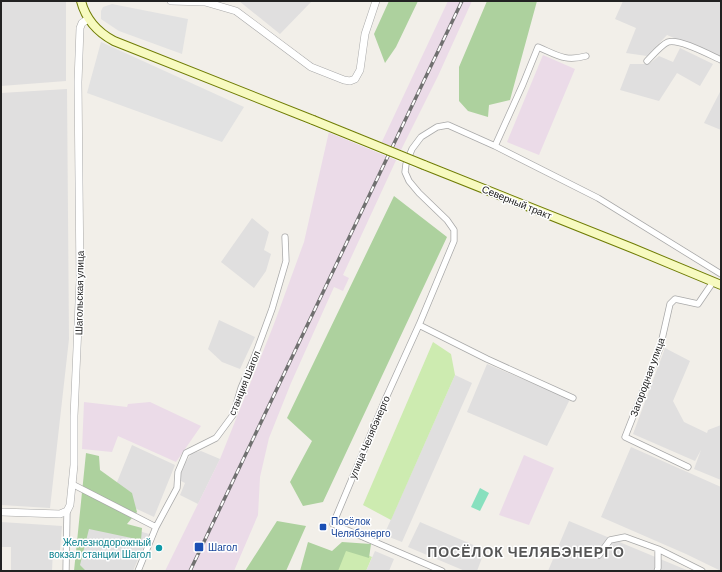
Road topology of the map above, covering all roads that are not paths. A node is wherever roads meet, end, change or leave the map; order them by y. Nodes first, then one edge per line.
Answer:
1 (81, 1) edge
2 (172, 1) edge
3 (376, 1) edge
4 (88, 19) junction
5 (586, 56) dead end
6 (721, 60) edge
7 (647, 61) dead end
8 (495, 146) junction
9 (285, 237) dead end
10 (721, 274) edge
11 (713, 282) junction
12 (721, 286) edge
13 (419, 325) junction
14 (573, 398) dead end
15 (688, 467) dead end
16 (72, 484) junction
17 (67, 511) junction
18 (1, 512) edge
19 (156, 527) junction
20 (658, 549) junction
21 (599, 555) dead end
22 (66, 571) edge
23 (138, 571) edge
24 (442, 571) edge
25 (657, 571) edge
26 (702, 571) edge

1 - 4 main road
2 - 3 street
4 - 11 main road, Северный тракт, bridge
4 - 16 street, Шагольская улица
5 - 8 street
6 - 7 street
8 - 10 street
8 - 13 street, улица Челябэнерго
9 - 19 street, станция Шагол
11 - 12 main road, Северный тракт
11 - 15 street, Загородная улица
13 - 14 street
13 - 24 street, улица Челябэнерго
16 - 17 street, Шагольская улица
16 - 19 street
17 - 18 street
17 - 22 street, Шагольская улица
19 - 23 street, станция Шагол
20 - 21 street
20 - 25 street
20 - 26 street

